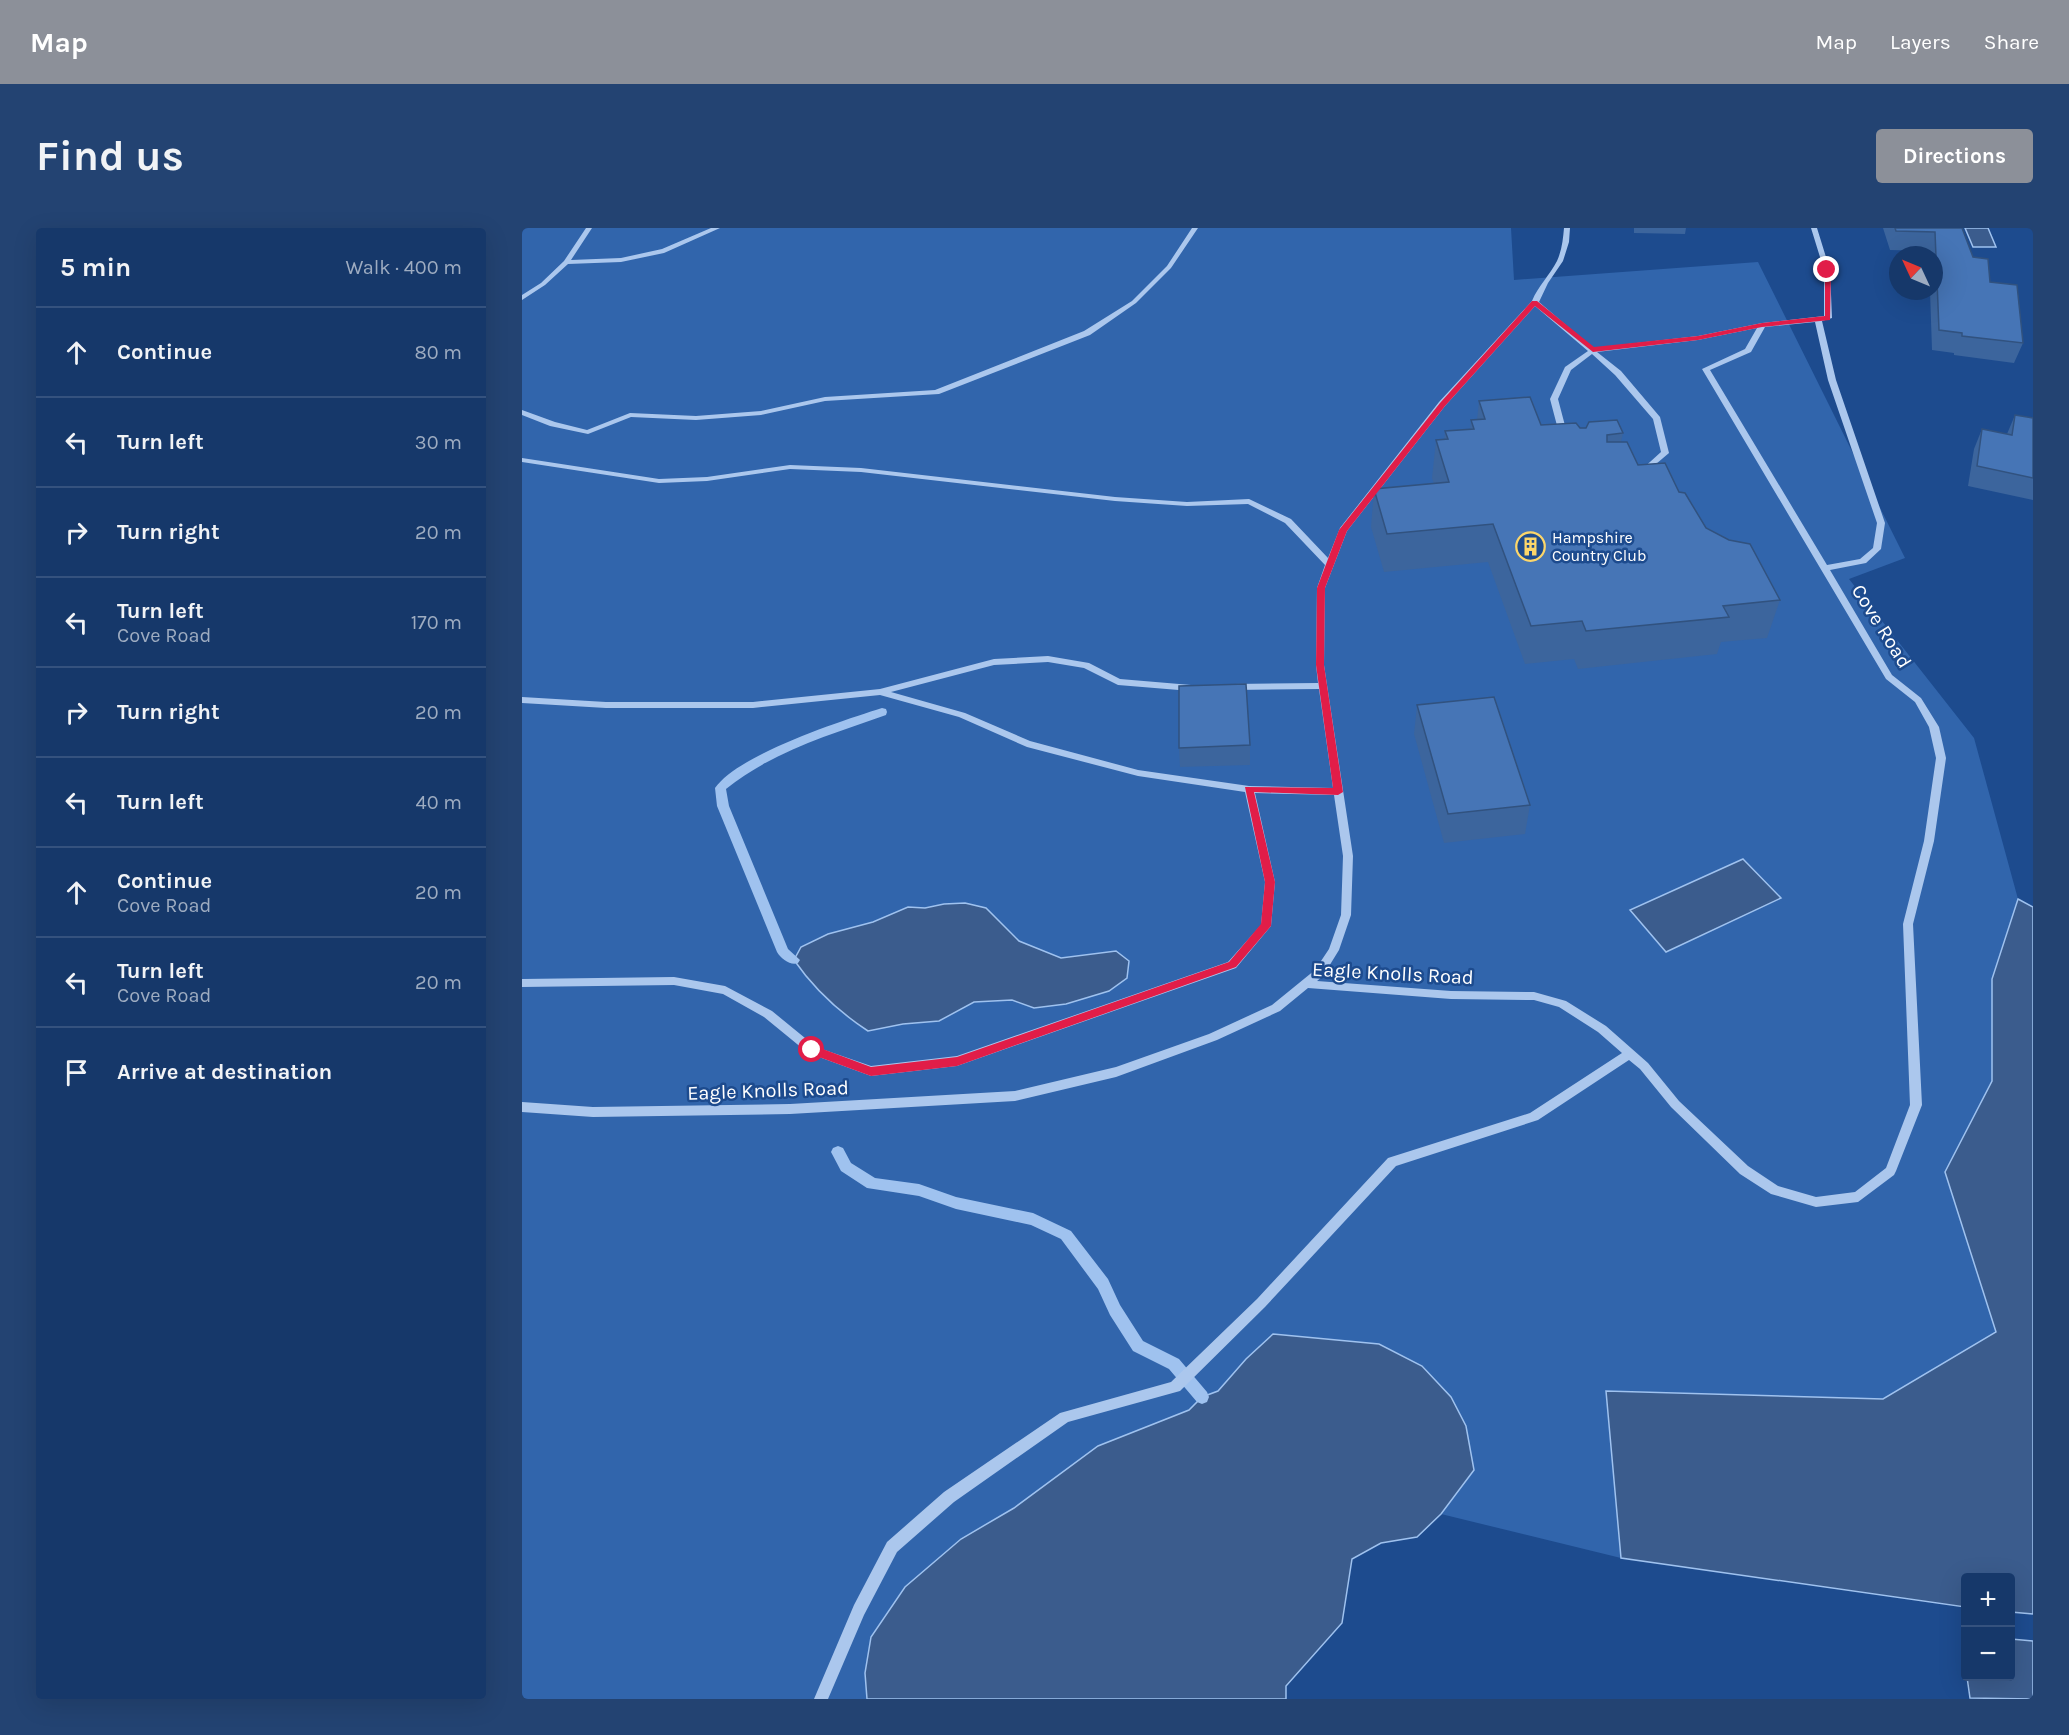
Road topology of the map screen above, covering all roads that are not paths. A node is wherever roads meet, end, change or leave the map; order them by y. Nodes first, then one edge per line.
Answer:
1 (589, 228) edge
2 (717, 228) edge
3 (1195, 228) edge
4 (1567, 228) edge
5 (1814, 228) edge
6 (566, 262) junction
7 (522, 298) edge
8 (1534, 302) junction
9 (1818, 319) junction
10 (1762, 325) junction
11 (1593, 350) junction
12 (522, 412) edge
13 (1566, 441) edge
14 (522, 460) edge
15 (1633, 474) edge
16 (1330, 565) junction
17 (1826, 568) junction
18 (1323, 686) junction
19 (1198, 688) edge
20 (1218, 688) edge
21 (880, 692) junction
22 (522, 700) edge
23 (1249, 789) junction
24 (1338, 792) junction
25 (522, 983) edge
26 (1306, 984) junction
27 (1629, 1054) junction
28 (522, 1107) edge
29 (1816, 1202) joint
30 (821, 1699) edge

1 - 6 street
2 - 6 street
3 - 12 street
4 - 8 street
5 - 9 street
6 - 7 street
8 - 11 street
8 - 16 street
9 - 10 street
9 - 17 street
10 - 11 street
10 - 17 street, Cove Road
11 - 13 street
11 - 15 street
14 - 16 street
16 - 18 street
17 - 29 street, Cove Road
18 - 20 street
18 - 24 street
19 - 21 street
21 - 22 street
21 - 23 street
23 - 24 street
23 - 25 street
24 - 26 street
26 - 27 street, Eagle Knolls Road
26 - 28 street, Eagle Knolls Road
27 - 29 street, Eagle Knolls Road
27 - 30 street

